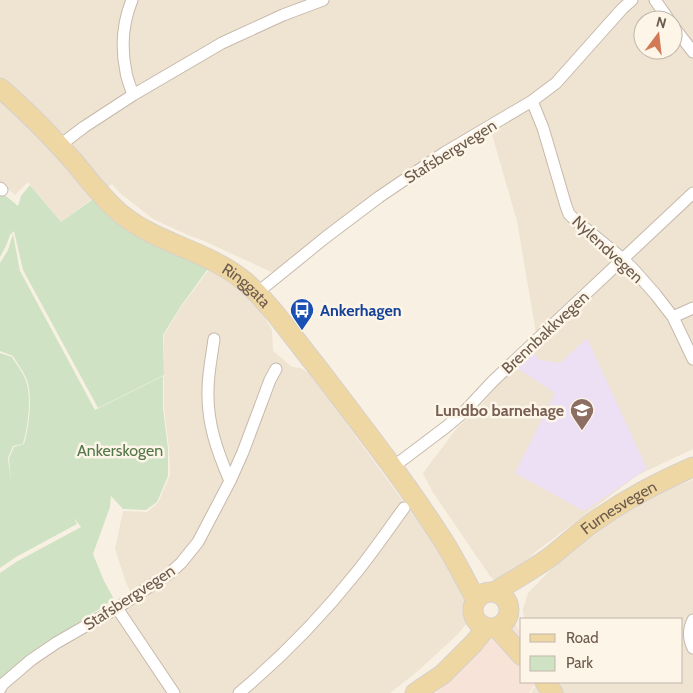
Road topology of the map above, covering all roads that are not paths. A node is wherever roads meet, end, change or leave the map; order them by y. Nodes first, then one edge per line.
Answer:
1 (132, 0) edge
2 (323, 0) edge
3 (632, 0) edge
4 (683, 39) edge
5 (693, 52) edge
6 (0, 88) edge
7 (133, 95) junction
8 (532, 102) junction
9 (59, 146) junction
10 (693, 193) edge
11 (623, 259) junction
12 (258, 293) junction
13 (693, 308) edge
14 (673, 317) junction
15 (214, 339) dead end
16 (693, 359) edge
17 (276, 369) dead end
18 (393, 467) junction
19 (693, 467) edge
20 (230, 481) junction
21 (404, 508) dead end
22 (550, 556) junction
23 (487, 595) junction
24 (117, 608) junction
25 (495, 620) junction
26 (693, 620) edge
27 (520, 636) edge
28 (693, 648) edge
29 (520, 653) edge
30 (0, 689) edge
31 (421, 691) edge
32 (174, 693) edge
33 (239, 693) edge

1 - 7 street
2 - 7 street
3 - 8 street, Stafsbergvegen
4 - 5 street
6 - 9 main road, Ringgata
7 - 9 street
8 - 11 street, Nylendvegen
8 - 12 street, Stafsbergvegen
9 - 12 main road, Ringgata
10 - 11 street, Brennbakkvegen
11 - 14 street, Nylendvegen
11 - 18 street, Brennbakkvegen
12 - 18 main road, Ringgata
13 - 14 street
14 - 16 street, Nylendvegen
15 - 20 street
17 - 20 street, Stafsbergvegen
18 - 23 main road, Ringgata
19 - 22 main road, Furnesvegen
20 - 24 street, Stafsbergvegen
21 - 33 street
22 - 23 main road, Furnesvegen
22 - 25 main road, Furnesvegen
23 - 25 main road
23 - 25 main road
24 - 30 street, Stafsbergvegen
24 - 32 street
25 - 27 main road
25 - 29 main road
25 - 31 main road, Furnesvegen
26 - 28 street

